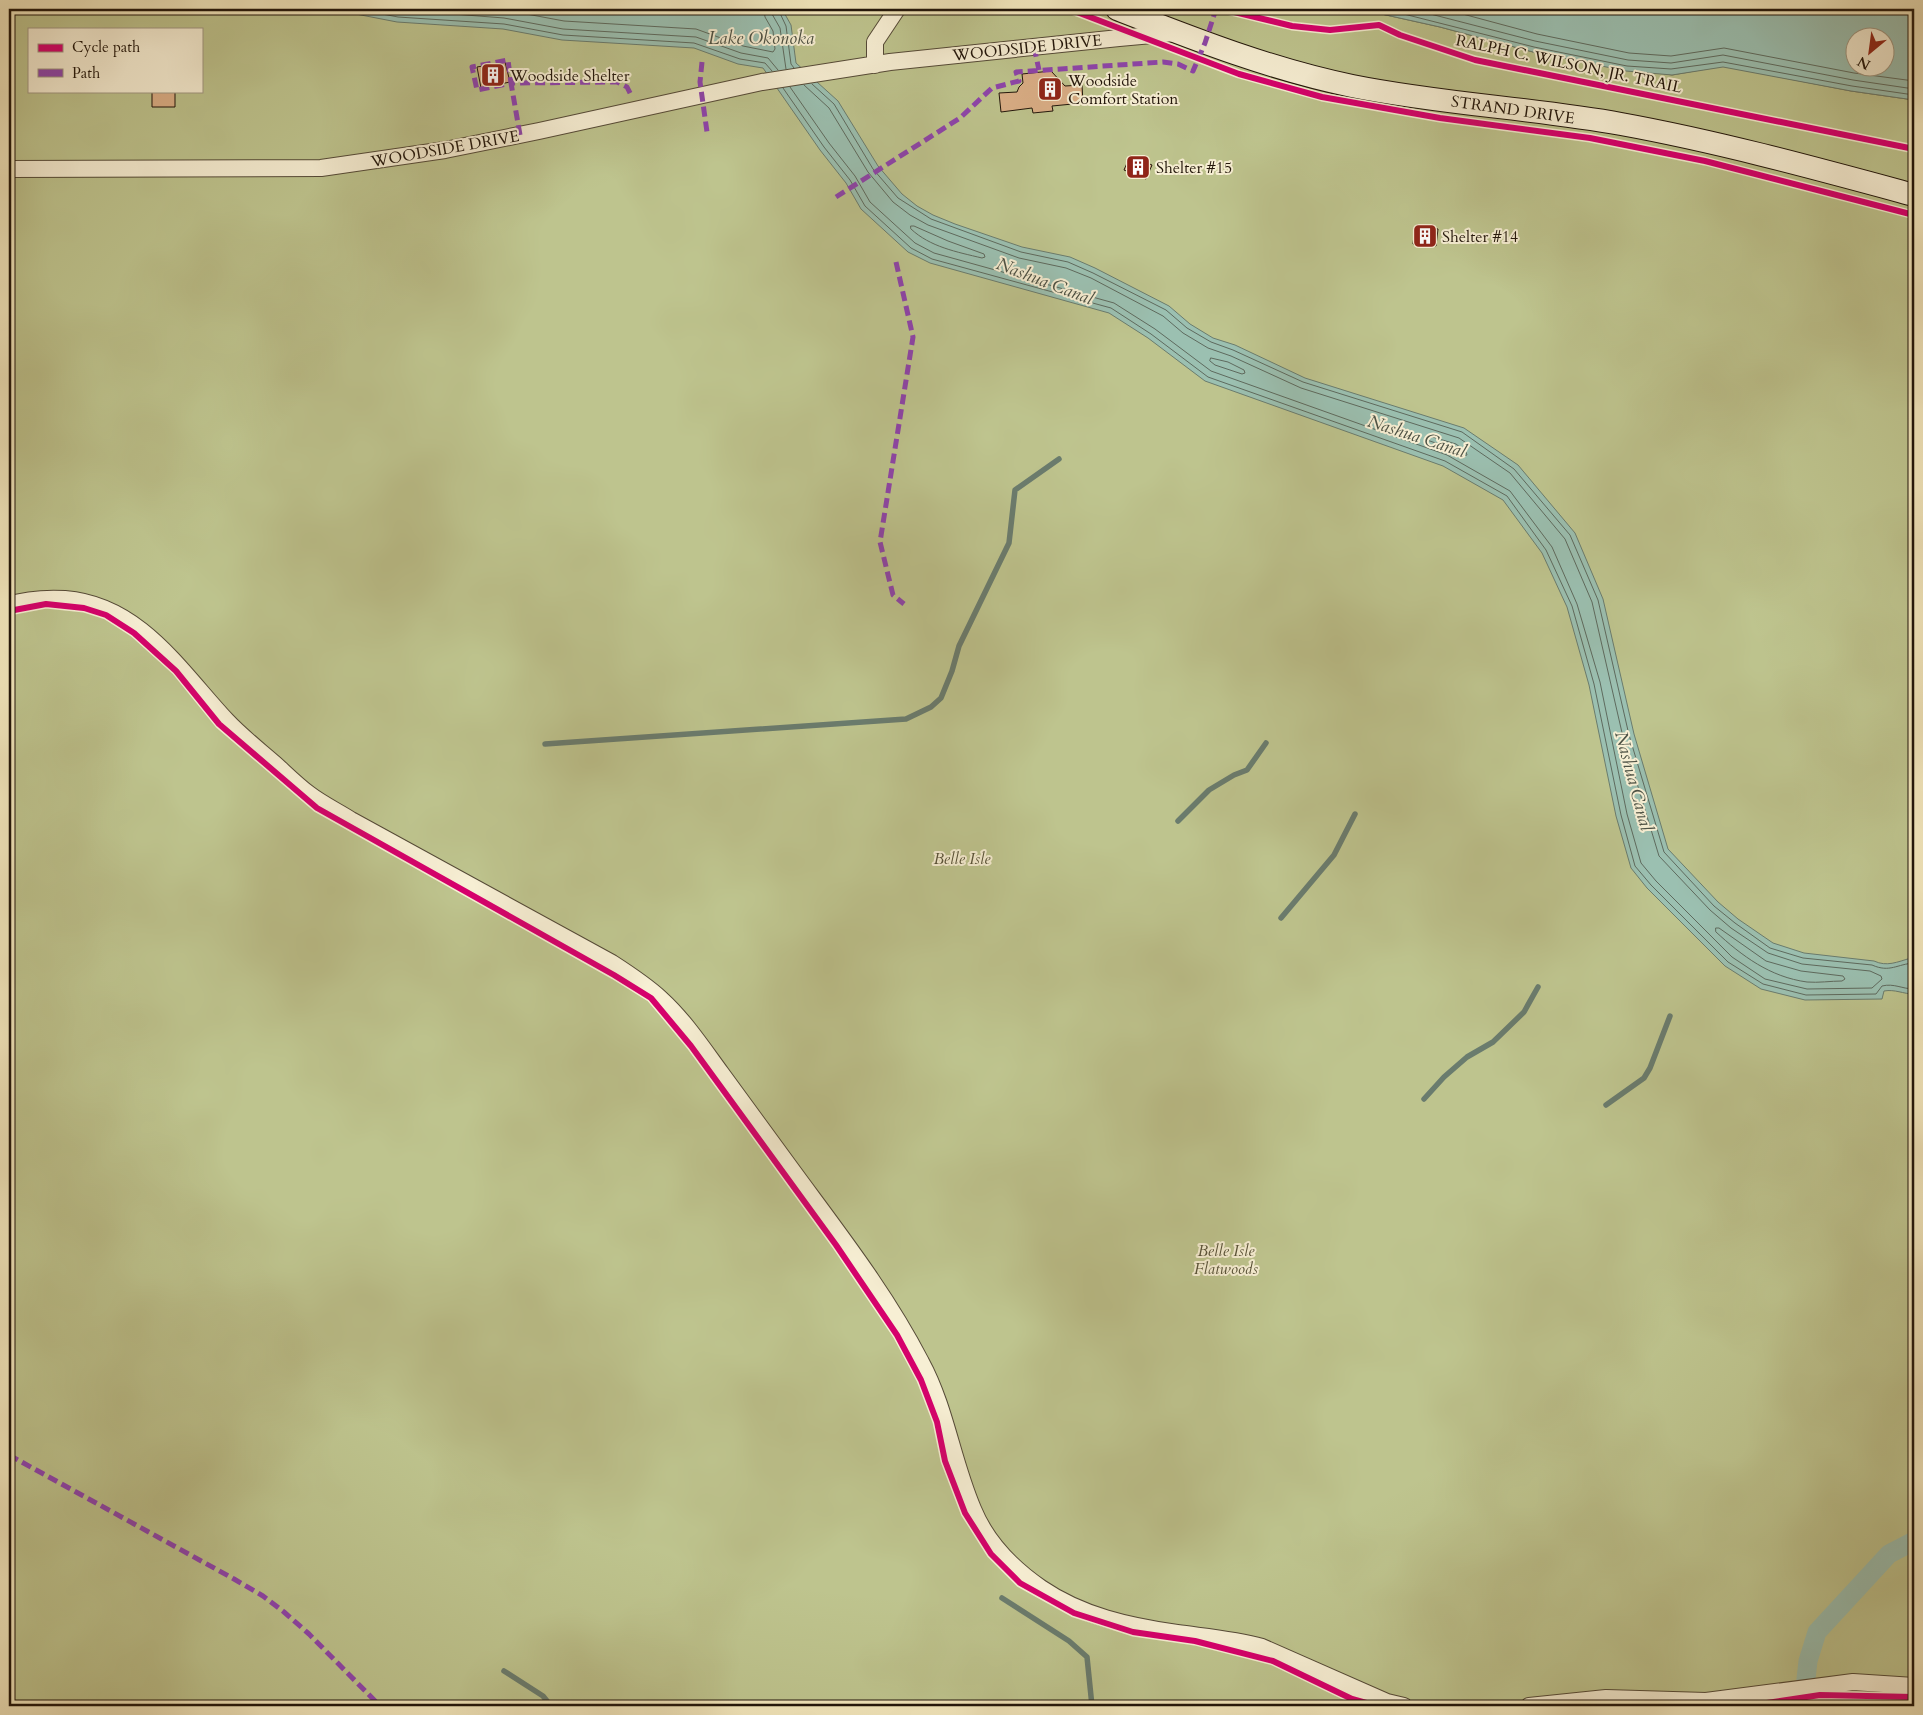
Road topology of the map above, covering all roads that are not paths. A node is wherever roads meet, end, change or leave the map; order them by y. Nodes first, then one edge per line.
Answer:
1 (897, 9) edge
2 (1117, 9) edge
3 (1179, 33) junction
4 (875, 65) junction
5 (9, 169) edge
6 (1914, 195) edge
7 (9, 606) edge
8 (1914, 1686) edge
9 (1404, 1706) edge
10 (1529, 1706) edge

1 - 4 street
2 - 3 street, STRAND DRIVE
3 - 4 street, WOODSIDE DRIVE
3 - 6 street, STRAND DRIVE
4 - 5 street, WOODSIDE DRIVE
7 - 9 street
8 - 10 street

